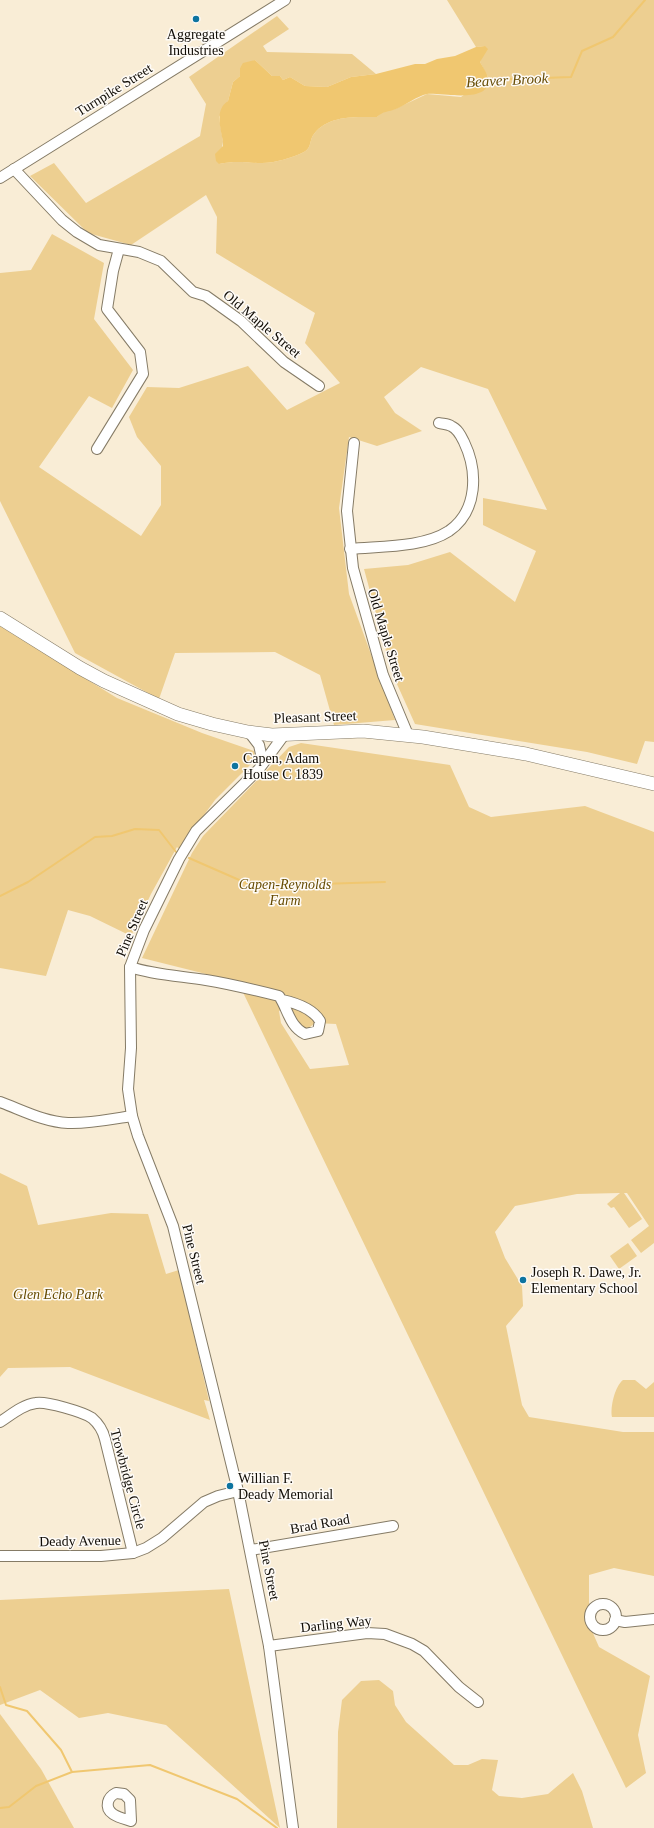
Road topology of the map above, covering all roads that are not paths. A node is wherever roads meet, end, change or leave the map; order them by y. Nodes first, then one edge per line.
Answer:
1 (285, 0) edge
2 (14, 169) junction
3 (0, 178) edge
4 (119, 250) junction
5 (319, 386) dead end
6 (439, 423) dead end
7 (354, 443) dead end
8 (97, 449) dead end
9 (350, 549) junction
10 (0, 618) edge
11 (249, 732) junction
12 (284, 735) junction
13 (408, 736) junction
14 (263, 763) junction
15 (654, 784) edge
16 (130, 967) junction
17 (282, 1000) dead end
18 (0, 1102) edge
19 (132, 1116) junction
20 (0, 1422) edge
21 (238, 1490) junction
22 (393, 1526) dead end
23 (251, 1550) junction
24 (133, 1553) junction
25 (0, 1556) edge
26 (654, 1619) edge
27 (615, 1620) dead end
28 (269, 1646) junction
29 (478, 1702) dead end
30 (293, 1828) edge

1 - 2 street, Turnpike Street
2 - 3 street, Turnpike Street
2 - 4 street, Old Maple Street
4 - 5 street, Old Maple Street
4 - 8 street
6 - 9 street
7 - 9 street, Old Maple Street
9 - 13 street, Old Maple Street
10 - 11 main road, Pleasant Street
11 - 12 main road, Pleasant Street
11 - 14 street
12 - 13 main road, Pleasant Street
12 - 14 street, Pine Street
13 - 15 main road, Pleasant Street
14 - 16 street, Pine Street
16 - 17 street
16 - 19 street, Pine Street
18 - 19 street
19 - 21 street, Pine Street
20 - 24 street, Trowbridge Circle
21 - 23 street, Pine Street
21 - 24 street, Deady Avenue
22 - 23 street, Brad Road
23 - 28 street, Pine Street
24 - 25 street, Deady Avenue
26 - 27 street
28 - 29 street, Darling Way
28 - 30 street, Pine Street

